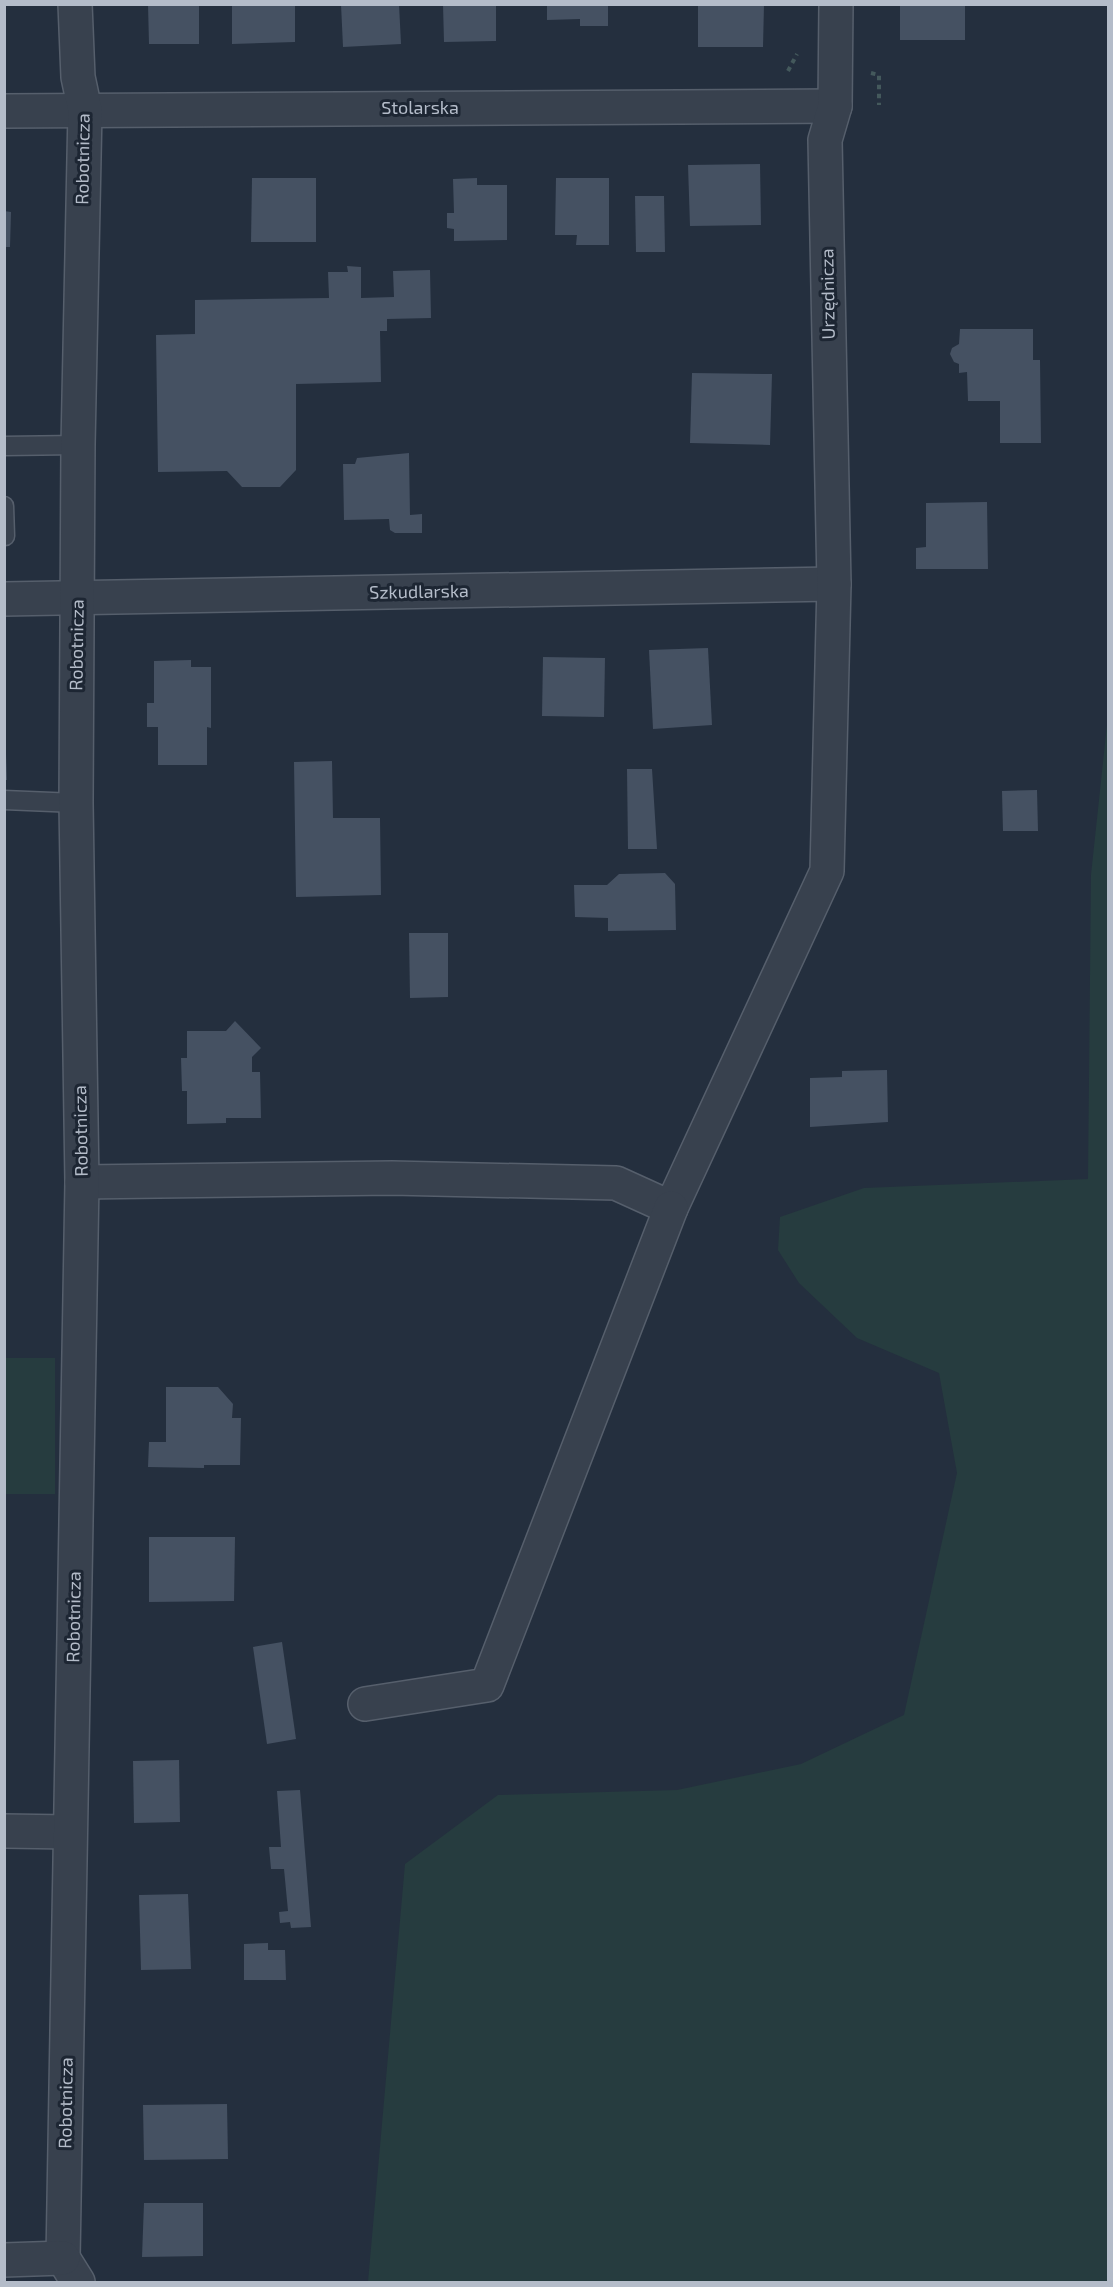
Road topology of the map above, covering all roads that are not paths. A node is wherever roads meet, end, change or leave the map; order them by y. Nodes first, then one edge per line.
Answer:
1 (75, 4) edge
2 (836, 4) edge
3 (835, 106) junction
4 (85, 110) junction
5 (4, 111) edge
6 (78, 445) junction
7 (4, 446) edge
8 (4, 506) edge
9 (5, 536) edge
10 (834, 584) junction
11 (78, 598) junction
12 (4, 599) edge
13 (4, 800) edge
14 (76, 803) junction
15 (82, 1182) junction
16 (671, 1208) junction
17 (365, 1704) dead end
18 (4, 1831) edge
19 (70, 1832) junction
20 (4, 2260) edge
21 (71, 2270) edge

1 - 4 street, Robotnicza
2 - 3 street, Urzędnicza
3 - 4 street, Stolarska
3 - 10 street, Urzędnicza
4 - 5 street, Stolarska
4 - 6 street, Robotnicza
6 - 7 lane
6 - 11 street, Robotnicza
8 - 9 lane
10 - 11 street, Szkudlarska
10 - 16 street, Urzędnicza
11 - 12 street, Szkudlarska
11 - 14 street, Robotnicza
13 - 14 lane
14 - 15 street, Robotnicza
15 - 16 street
15 - 19 street, Robotnicza
16 - 17 street, Urzędnicza
18 - 19 street
19 - 21 street, Robotnicza
20 - 21 street

